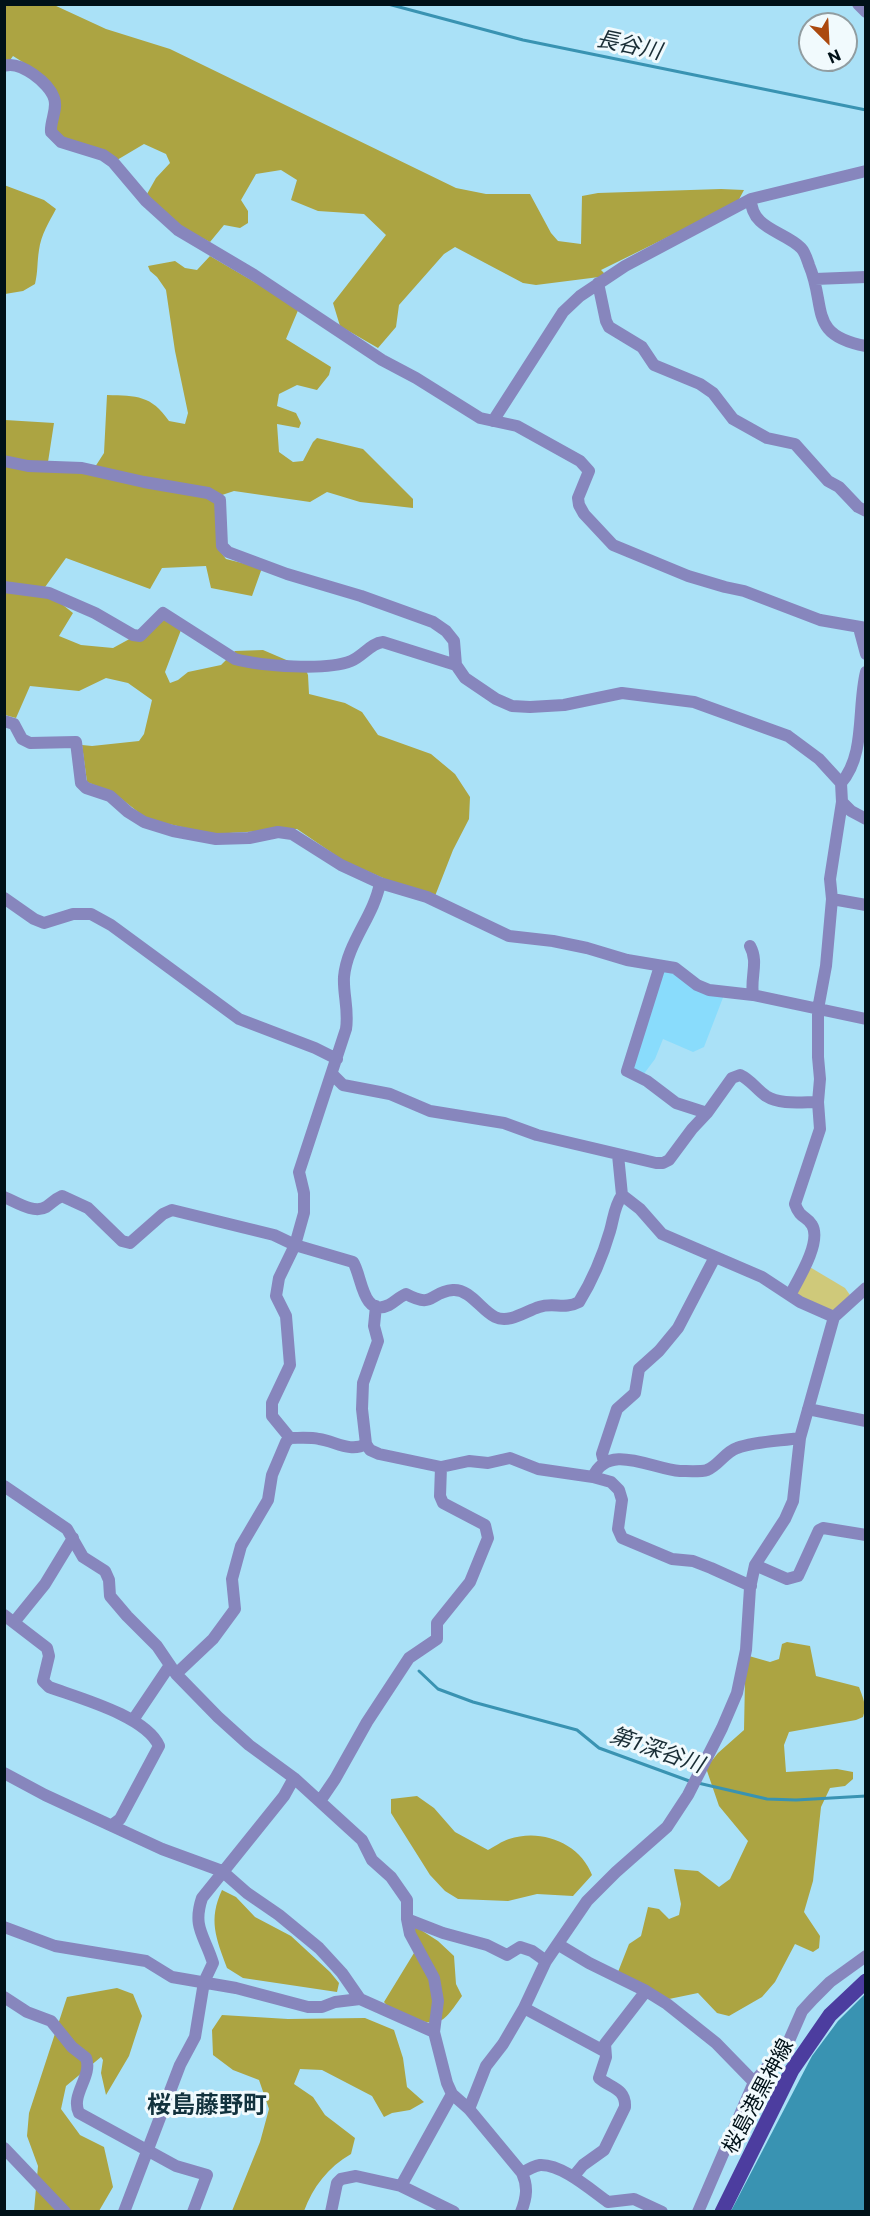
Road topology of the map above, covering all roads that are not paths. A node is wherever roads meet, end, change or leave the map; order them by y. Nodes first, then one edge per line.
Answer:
1 (858, 4) edge
2 (866, 12) edge
3 (4, 66) edge
4 (866, 171) edge
5 (751, 200) junction
6 (866, 277) edge
7 (815, 279) junction
8 (598, 283) junction
9 (866, 346) edge
10 (493, 421) junction
11 (4, 461) edge
12 (866, 511) edge
13 (4, 587) edge
14 (862, 628) edge
15 (866, 654) edge
16 (456, 665) junction
17 (866, 672) edge
18 (863, 705) edge
19 (4, 721) edge
20 (841, 783) junction
21 (842, 802) junction
22 (866, 819) edge
23 (380, 884) junction
24 (4, 898) edge
25 (832, 899) junction
26 (866, 904) edge
27 (750, 946) dead end
28 (660, 966) junction
29 (753, 995) junction
30 (818, 1009) junction
31 (866, 1019) edge
32 (337, 1059) junction
33 (333, 1075) junction
34 (818, 1102) junction
35 (707, 1113) junction
36 (618, 1155) junction
37 (622, 1195) junction
38 (4, 1197) edge
39 (294, 1245) junction
40 (715, 1257) junction
41 (866, 1288) edge
42 (790, 1295) junction
43 (376, 1306) junction
44 (834, 1317) junction
45 (808, 1409) junction
46 (866, 1421) edge
47 (800, 1438) junction
48 (288, 1440) junction
49 (366, 1443) junction
50 (604, 1462) junction
51 (441, 1467) junction
52 (593, 1477) junction
53 (4, 1486) edge
54 (866, 1535) edge
55 (73, 1538) junction
56 (755, 1565) junction
57 (751, 1586) junction
58 (10, 1618) edge
59 (173, 1669) junction
60 (133, 1720) junction
61 (4, 1773) edge
62 (294, 1778) junction
63 (320, 1801) junction
64 (112, 1825) junction
65 (222, 1871) junction
66 (407, 1919) junction
67 (4, 1927) edge
68 (559, 1945) junction
69 (866, 1956) edge
70 (546, 1961) junction
71 (866, 1981) edge
72 (204, 1982) junction
73 (646, 1991) junction
74 (4, 1997) edge
75 (360, 1999) junction
76 (524, 2008) junction
77 (434, 2032) junction
78 (604, 2051) junction
79 (754, 2082) junction
80 (452, 2094) junction
81 (469, 2109) junction
82 (4, 2148) edge
83 (148, 2150) junction
84 (522, 2173) junction
85 (573, 2177) junction
86 (401, 2186) junction
87 (65, 2211) edge
88 (124, 2211) edge
89 (193, 2211) edge
90 (331, 2211) edge
91 (454, 2211) edge
92 (521, 2211) edge
93 (662, 2211) edge
94 (698, 2211) edge
95 (722, 2211) edge

1 - 2 street
3 - 10 street
4 - 5 street
5 - 7 street
5 - 8 street
6 - 7 street
7 - 9 street
8 - 10 street
8 - 12 street
10 - 14 street
11 - 16 street
13 - 16 street
14 - 15 street
16 - 20 street
17 - 18 street
18 - 20 street
19 - 23 street
20 - 21 street
21 - 22 street
21 - 25 street
23 - 28 street
23 - 32 street
24 - 32 street
25 - 26 street
25 - 30 street
27 - 29 street
28 - 29 street
28 - 35 street
29 - 30 street
30 - 31 street
30 - 34 street
32 - 33 street
33 - 36 street
33 - 39 street
34 - 35 street
34 - 42 street
35 - 36 street
36 - 37 street
37 - 40 street
37 - 43 street
38 - 39 street
39 - 43 street
39 - 48 street
40 - 42 street
40 - 50 street
41 - 44 street
42 - 44 street
43 - 49 street
44 - 45 street
45 - 46 street
45 - 47 street
47 - 50 street
47 - 56 street
48 - 49 street
48 - 59 street
49 - 51 street
50 - 52 street
51 - 52 street
51 - 63 street
52 - 57 street
53 - 55 street
54 - 56 street
55 - 58 street
55 - 59 street
56 - 57 street
57 - 68 street
58 - 60 street
59 - 60 street
59 - 62 street
60 - 64 street
61 - 64 street
62 - 63 street
62 - 65 street
63 - 66 street
64 - 65 street
65 - 72 street
65 - 75 street
66 - 70 street
66 - 77 street
67 - 72 street
68 - 70 street
68 - 73 street
69 - 79 street
70 - 76 street
71 - 95 main road, 桜島港黒神線
72 - 75 street
72 - 83 street
73 - 78 street
73 - 79 street
74 - 83 street
75 - 77 street
76 - 78 street
76 - 81 street
77 - 80 street
78 - 85 street
79 - 94 street
80 - 81 street
80 - 86 street
81 - 84 street
82 - 87 street
83 - 88 street
83 - 89 street
84 - 85 street
84 - 92 street
85 - 93 street
86 - 90 street
86 - 91 street

